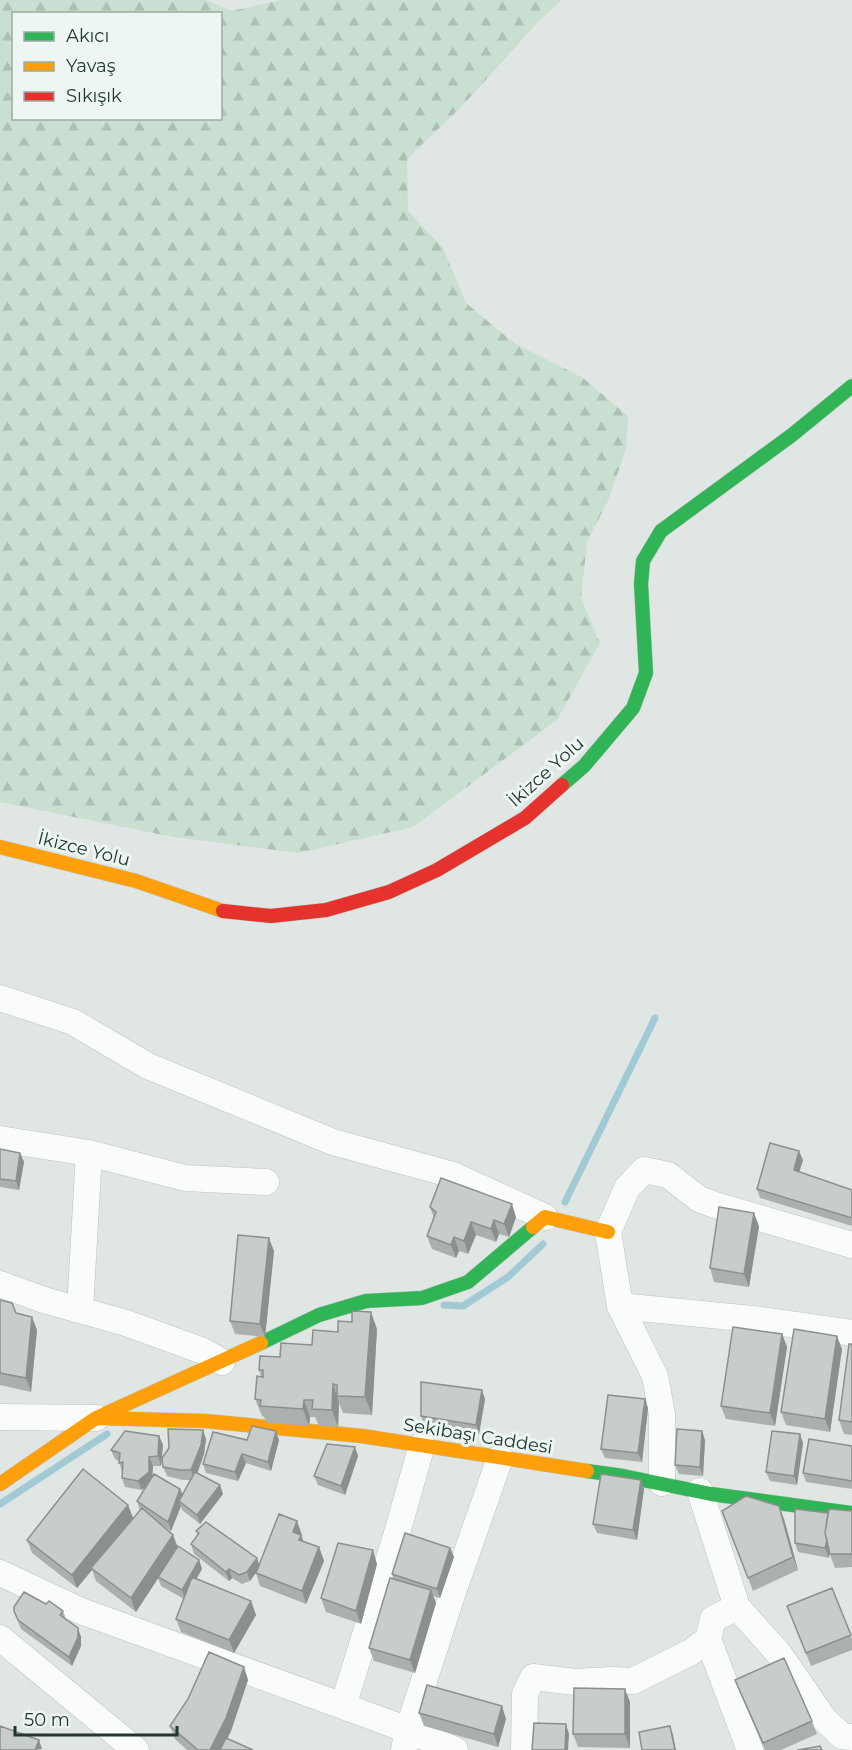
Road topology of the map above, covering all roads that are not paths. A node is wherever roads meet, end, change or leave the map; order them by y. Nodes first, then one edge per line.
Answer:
1 (852, 386) edge
2 (0, 847) edge
3 (0, 998) edge
4 (0, 1139) edge
5 (89, 1153) junction
6 (266, 1182) dead end
7 (545, 1217) junction
8 (608, 1232) junction
9 (852, 1245) edge
10 (0, 1284) edge
11 (620, 1306) junction
12 (80, 1310) junction
13 (852, 1333) edge
14 (222, 1362) junction
15 (0, 1417) edge
16 (96, 1418) junction
17 (422, 1445) junction
18 (500, 1458) junction
19 (662, 1483) junction
20 (0, 1484) edge
21 (700, 1491) junction
22 (852, 1513) edge
23 (0, 1573) edge
24 (737, 1607) junction
25 (0, 1638) edge
26 (708, 1639) junction
27 (343, 1706) junction
28 (852, 1737) edge
29 (406, 1740) edge
30 (136, 1750) edge
31 (455, 1750) edge
32 (524, 1750) edge
33 (750, 1750) edge

1 - 2 street, İkizce Yolu
3 - 7 street
4 - 5 street
5 - 6 street
5 - 12 street
7 - 8 street
7 - 14 street
8 - 9 street
8 - 11 street
10 - 12 street
11 - 13 street
11 - 19 street
12 - 14 street
14 - 16 street
15 - 16 street
16 - 17 street, Sekibaşı Caddesi
16 - 20 street
17 - 18 street, Sekibaşı Caddesi
17 - 27 street
18 - 19 street, Sekibaşı Caddesi
18 - 29 street
19 - 21 street, Sekibaşı Caddesi
21 - 22 street, Sekibaşı Caddesi
21 - 24 street
23 - 27 street
24 - 26 street
24 - 28 street
25 - 30 street
26 - 32 street
26 - 33 street
27 - 29 street
29 - 31 street

